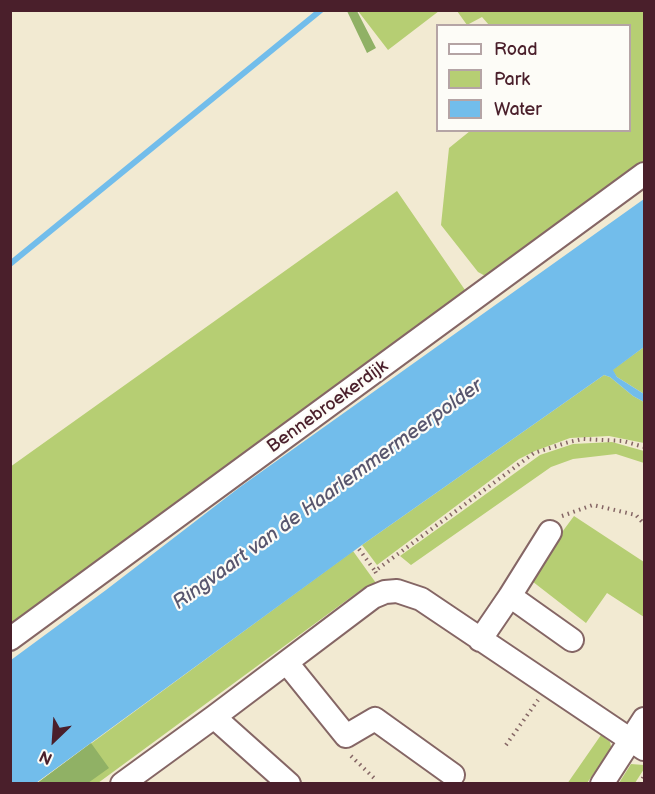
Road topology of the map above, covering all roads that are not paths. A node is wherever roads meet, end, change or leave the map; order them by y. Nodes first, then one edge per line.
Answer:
1 (645, 174) edge
2 (550, 532) dead end
3 (510, 596) junction
4 (10, 639) edge
5 (480, 640) junction
6 (572, 640) dead end
7 (287, 663) junction
8 (214, 717) junction
9 (645, 719) edge
10 (638, 745) edge
11 (453, 775) dead end
12 (122, 783) edge
13 (289, 783) edge
14 (602, 783) edge

1 - 4 street, Bennebroekerdijk
2 - 3 street
3 - 5 street
3 - 6 street
5 - 7 street
5 - 10 street
7 - 8 street
7 - 11 street
8 - 12 street
8 - 13 street
9 - 10 street
10 - 14 street

